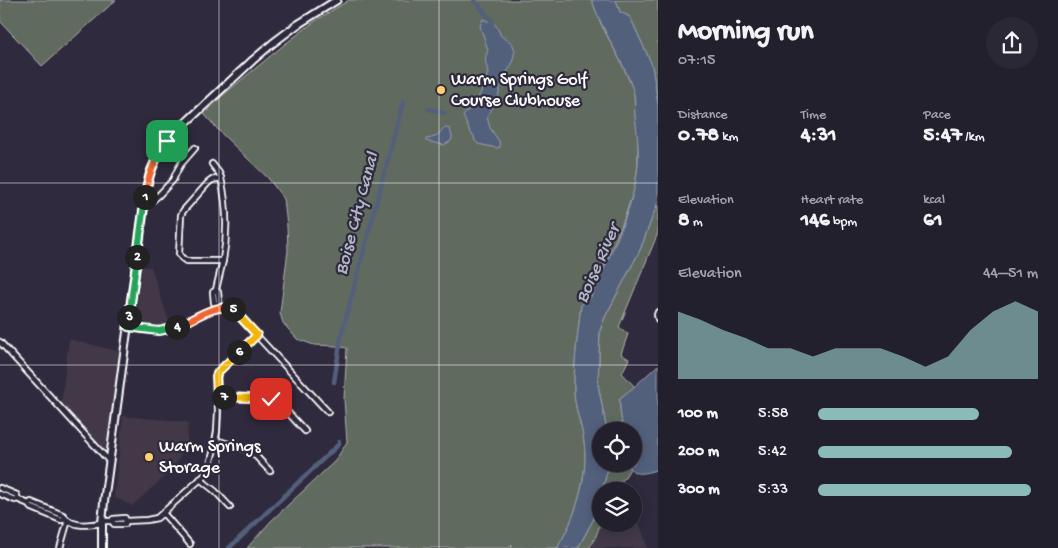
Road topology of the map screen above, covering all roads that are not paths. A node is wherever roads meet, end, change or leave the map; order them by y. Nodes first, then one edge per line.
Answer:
1 (337, 0) edge
2 (195, 148) dead end
3 (212, 164) dead end
4 (222, 178) junction
5 (144, 200) junction
6 (223, 261) junction
7 (218, 306) junction
8 (658, 312) edge
9 (658, 318) edge
10 (128, 327) junction
11 (257, 335) junction
12 (0, 342) edge
13 (217, 396) junction
14 (328, 412) dead end
15 (305, 431) dead end
16 (216, 440) junction
17 (110, 462) junction
18 (270, 471) dead end
19 (200, 479) junction
20 (0, 488) edge
21 (0, 494) edge
22 (17, 498) junction
23 (230, 507) dead end
24 (163, 513) junction
25 (67, 519) junction
26 (102, 522) junction
27 (190, 544) dead end
28 (60, 548) edge
29 (102, 548) edge

1 - 5 street
2 - 5 street
3 - 4 street
4 - 6 street
4 - 6 street
5 - 10 street
6 - 7 street
7 - 10 street
7 - 11 street
8 - 9 street
10 - 17 street
11 - 13 street
11 - 14 street
12 - 17 street
13 - 15 street
13 - 16 street
16 - 18 street
16 - 19 street
17 - 26 street
19 - 23 street
19 - 24 street
20 - 22 street
21 - 22 street
22 - 25 street
24 - 26 street
24 - 27 street
25 - 26 street
25 - 28 street
26 - 29 street

